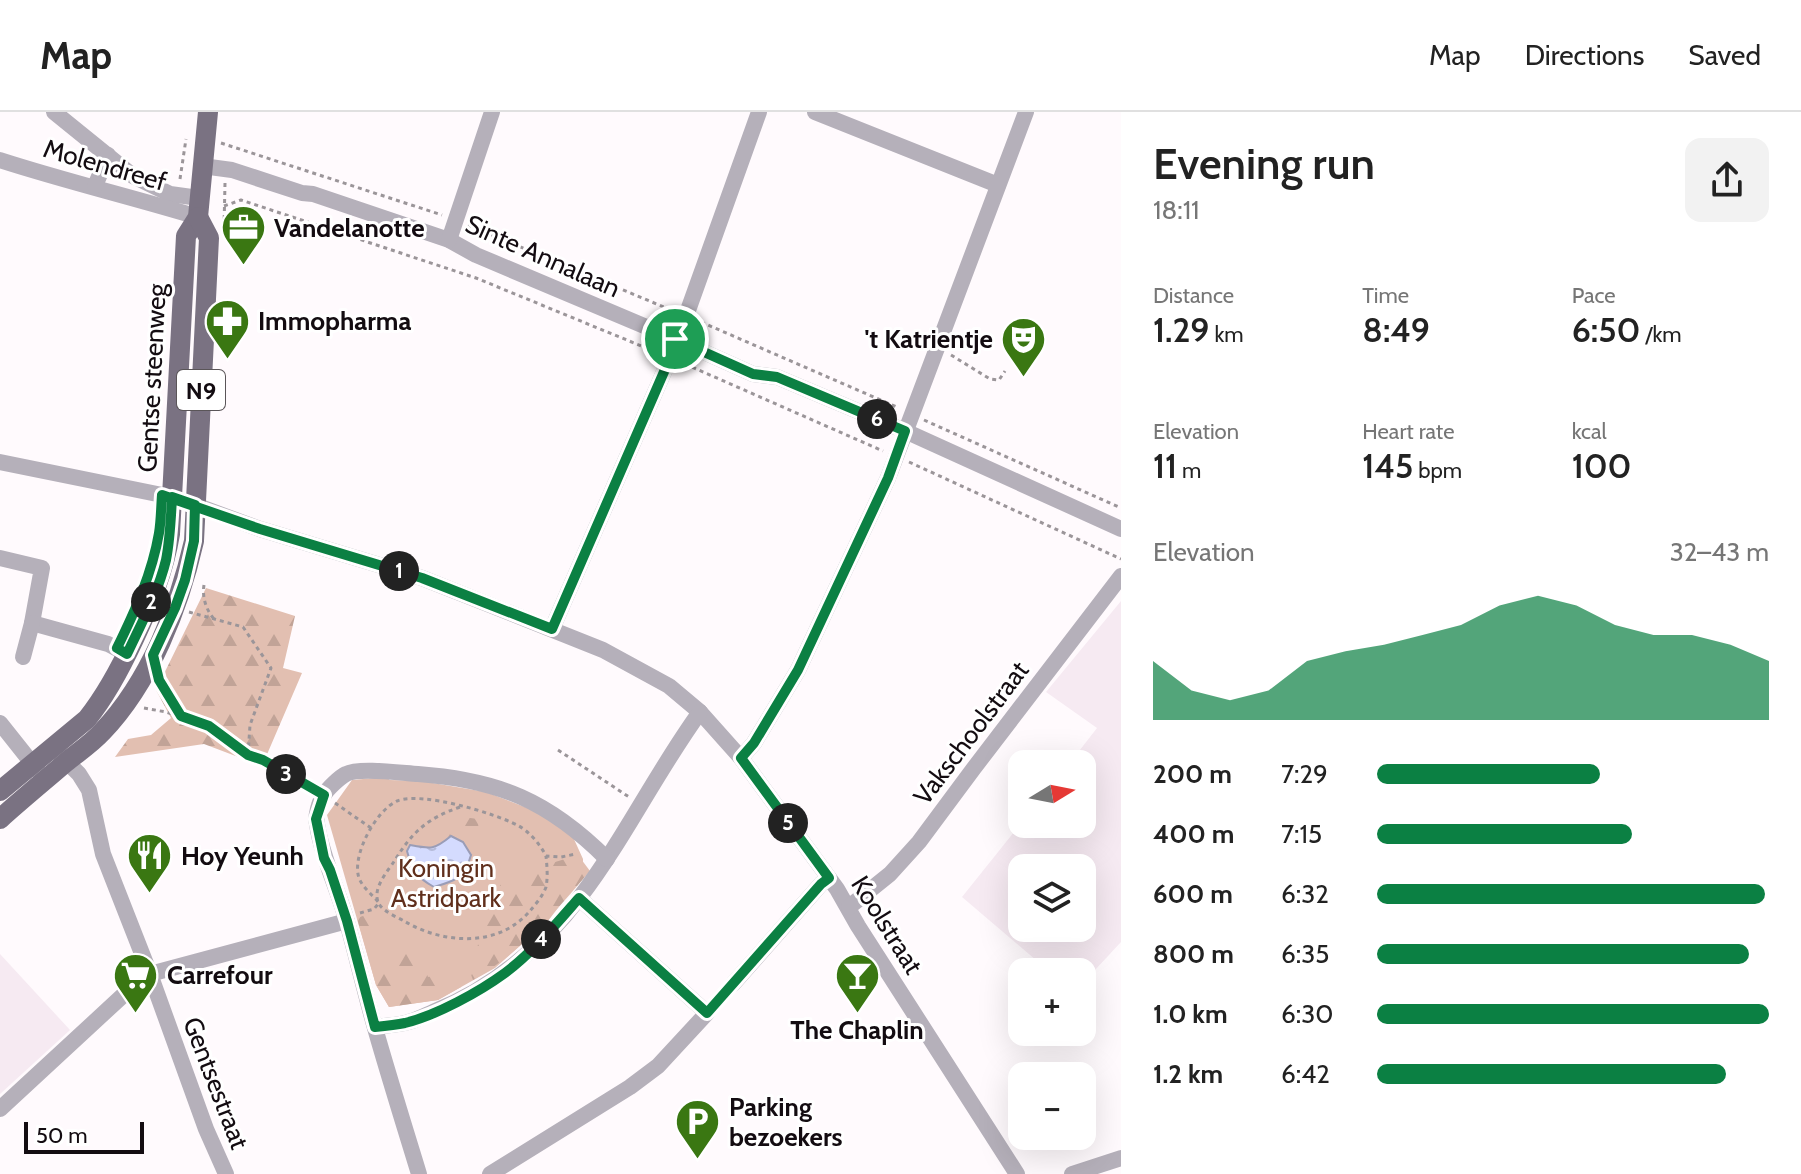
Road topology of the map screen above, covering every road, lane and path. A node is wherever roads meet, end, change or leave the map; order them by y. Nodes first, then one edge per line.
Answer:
1 (54, 112) edge
2 (208, 112) edge
3 (492, 112) edge
4 (759, 112) edge
5 (815, 112) edge
6 (1026, 112) edge
7 (186, 137) dead end
8 (108, 155) junction
9 (0, 160) edge
10 (202, 166) junction
11 (998, 185) junction
12 (95, 186) junction
13 (177, 195) junction
14 (224, 206) dead end
15 (199, 207) junction
16 (223, 231) dead end
17 (449, 240) junction
18 (675, 339) junction
19 (937, 348) junction
20 (1005, 371) dead end
21 (905, 431) junction
22 (0, 462) edge
23 (172, 497) junction
24 (195, 505) junction
25 (1121, 529) edge
26 (0, 558) edge
27 (1121, 576) edge
28 (204, 585) dead end
29 (175, 608) junction
30 (214, 619) junction
31 (32, 623) junction
32 (552, 629) junction
33 (127, 654) junction
34 (153, 655) junction
35 (23, 657) dead end
36 (125, 705) junction
37 (700, 712) junction
38 (181, 716) junction
39 (0, 723) edge
40 (558, 750) dead end
41 (60, 755) junction
42 (248, 755) junction
43 (741, 758) junction
44 (38, 772) junction
45 (0, 791) edge
46 (324, 795) junction
47 (640, 805) junction
48 (461, 807) junction
49 (0, 819) edge
50 (371, 828) junction
51 (589, 841) junction
52 (546, 856) junction
53 (607, 859) junction
54 (829, 878) junction
55 (579, 898) junction
56 (379, 903) junction
57 (849, 907) junction
58 (347, 921) junction
59 (150, 974) junction
60 (733, 984) dead end
61 (375, 1027) junction
62 (0, 1109) edge
63 (1121, 1158) edge
64 (226, 1174) edge
65 (419, 1174) edge
66 (490, 1174) edge
67 (1017, 1174) edge
68 (1072, 1174) edge

1 - 8 street
2 - 10 main road, Gentse steenweg / N9
3 - 17 street
4 - 18 street
5 - 11 street
6 - 11 street
7 - 13 path
8 - 12 street
8 - 13 street
9 - 12 street, Molendreef
10 - 15 main road, Gentse steenweg / N9
10 - 17 street, Sinte Annalaan
11 - 19 street
12 - 15 street, Molendreef
13 - 15 street
14 - 16 path
15 - 23 main road, Gentse steenweg / N9
15 - 24 main road, Gentse steenweg / N9
17 - 18 street, Sinte Annalaan
18 - 21 street, Sinte Annalaan
18 - 32 street
19 - 20 path
19 - 21 street
21 - 25 street, Sinte Annalaan
21 - 43 street
22 - 23 street
23 - 24 main road
23 - 33 main road, Gentse steenweg / N9
24 - 29 main road, Gentse steenweg / N9
24 - 32 street, Koolstraat
26 - 31 street
27 - 57 street, Vakschoolstraat
28 - 30 path
29 - 30 path
29 - 34 main road, Gentse steenweg / N9
30 - 42 path
31 - 33 street
31 - 35 street
32 - 37 street, Koolstraat
33 - 41 main road, Gentse steenweg / N9
34 - 36 main road, Gentse steenweg / N9
34 - 38 path
36 - 38 path
36 - 41 main road, Gentse steenweg / N9
37 - 43 street, Koolstraat
37 - 47 street
38 - 42 path
39 - 44 street
40 - 47 path
41 - 44 main road, N9
41 - 59 street, Gentsestraat
42 - 46 path
43 - 54 street, Koolstraat
44 - 45 main road, N9
44 - 49 main road, N9
46 - 50 path
46 - 51 street
46 - 58 street
47 - 53 street
48 - 50 path
48 - 52 path
48 - 56 path
50 - 56 path
51 - 52 path
51 - 53 street
52 - 56 path
53 - 55 street
54 - 57 street, Koolstraat
54 - 60 street
55 - 61 street
55 - 66 street
56 - 58 path
57 - 67 street, Koolstraat
58 - 59 street
58 - 61 street
59 - 62 street
59 - 64 street, Gentsestraat
61 - 65 street
63 - 68 street

